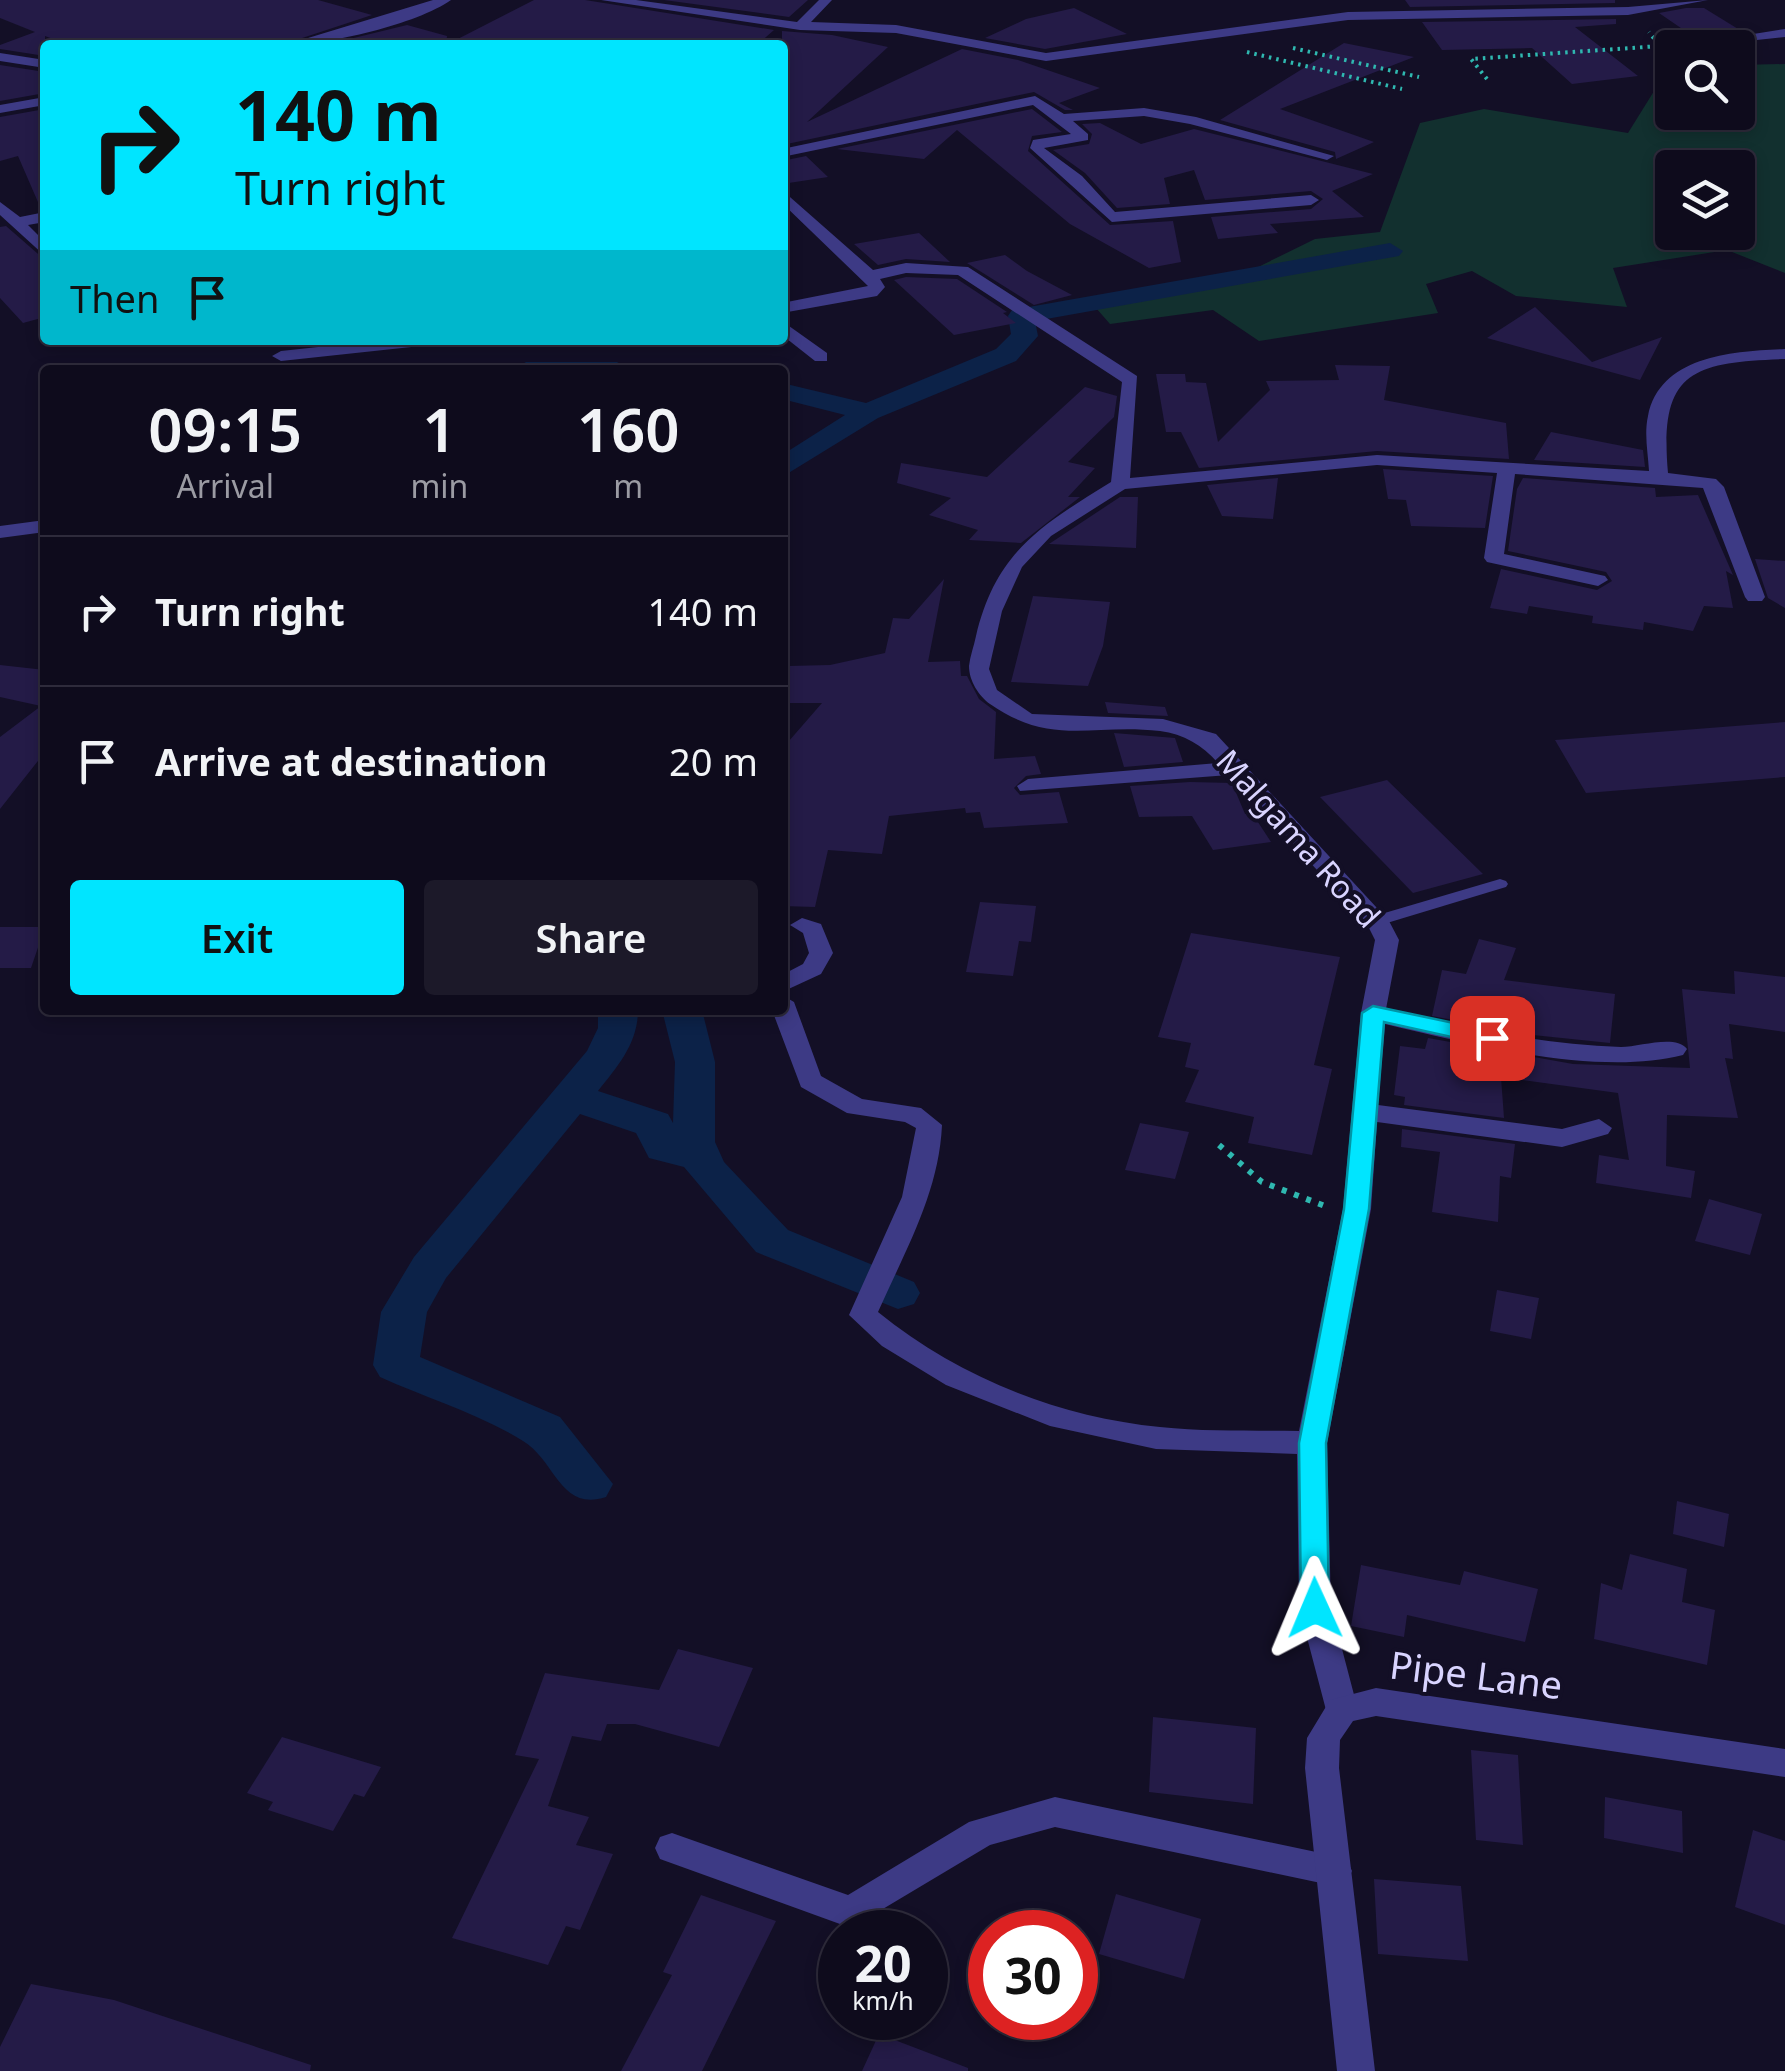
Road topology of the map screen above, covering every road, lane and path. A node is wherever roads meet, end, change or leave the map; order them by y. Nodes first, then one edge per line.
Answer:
1 (445, 0) edge
2 (607, 0) edge
3 (725, 0) edge
4 (826, 0) edge
5 (1702, 0) edge
6 (705, 15) junction
7 (800, 26) junction
8 (1649, 32) dead end
9 (1785, 33) edge
10 (1219, 36) junction
11 (1755, 36) edge
12 (312, 40) edge
13 (0, 57) edge
14 (40, 63) edge
15 (1418, 77) dead end
16 (1487, 79) dead end
17 (1402, 89) dead end
18 (40, 103) edge
19 (0, 109) edge
20 (1061, 118) junction
21 (788, 152) edge
22 (1326, 156) dead end
23 (788, 200) edge
24 (1311, 200) dead end
25 (0, 207) edge
26 (40, 218) edge
27 (17, 222) junction
28 (40, 246) edge
29 (870, 276) junction
30 (788, 307) edge
31 (788, 331) edge
32 (383, 345) edge
33 (1785, 354) edge
34 (281, 356) dead end
35 (822, 357) dead end
36 (1507, 467) junction
37 (1659, 477) junction
38 (1120, 484) junction
39 (40, 527) edge
40 (0, 532) edge
41 (1598, 580) dead end
42 (1755, 597) dead end
43 (1234, 768) junction
44 (1028, 786) dead end
45 (1500, 884) dead end
46 (1377, 920) junction
47 (802, 925) dead end
48 (788, 981) edge
49 (1373, 1013) junction
50 (787, 1015) edge
51 (1674, 1049) dead end
52 (1365, 1112) junction
53 (1599, 1128) dead end
54 (1219, 1146) dead end
55 (1356, 1209) junction
56 (1312, 1443) junction
57 (1342, 1710) junction
58 (1785, 1764) edge
59 (672, 1848) dead end
60 (1335, 1871) junction
61 (1356, 2071) edge

1 - 12 street
2 - 6 street
3 - 6 street
4 - 7 street
5 - 10 street
6 - 7 street
7 - 10 street
8 - 16 path
9 - 11 street
10 - 15 path
10 - 17 path
13 - 14 street
18 - 19 street
20 - 21 street
20 - 22 street
20 - 24 street
23 - 29 street
25 - 27 street
26 - 27 street
27 - 28 street
29 - 30 street
29 - 38 street
31 - 35 street
32 - 34 street
33 - 37 street
36 - 37 street, Malgama Road
36 - 38 street, Malgama Road
36 - 41 street
37 - 42 street, Malgama Road
38 - 43 street, Malgama Road
39 - 40 street
43 - 44 street
43 - 46 street, Malgama Road
45 - 46 lane
46 - 49 street, Malgama Road
47 - 48 street
49 - 51 street
49 - 52 street, Malgama Road
50 - 56 street
52 - 53 street
52 - 55 street, Malgama Road
54 - 55 path
55 - 56 street, Malgama Road
56 - 57 street, Malgama Road
57 - 58 street, Pipe Lane
57 - 60 street
59 - 60 street
60 - 61 street

